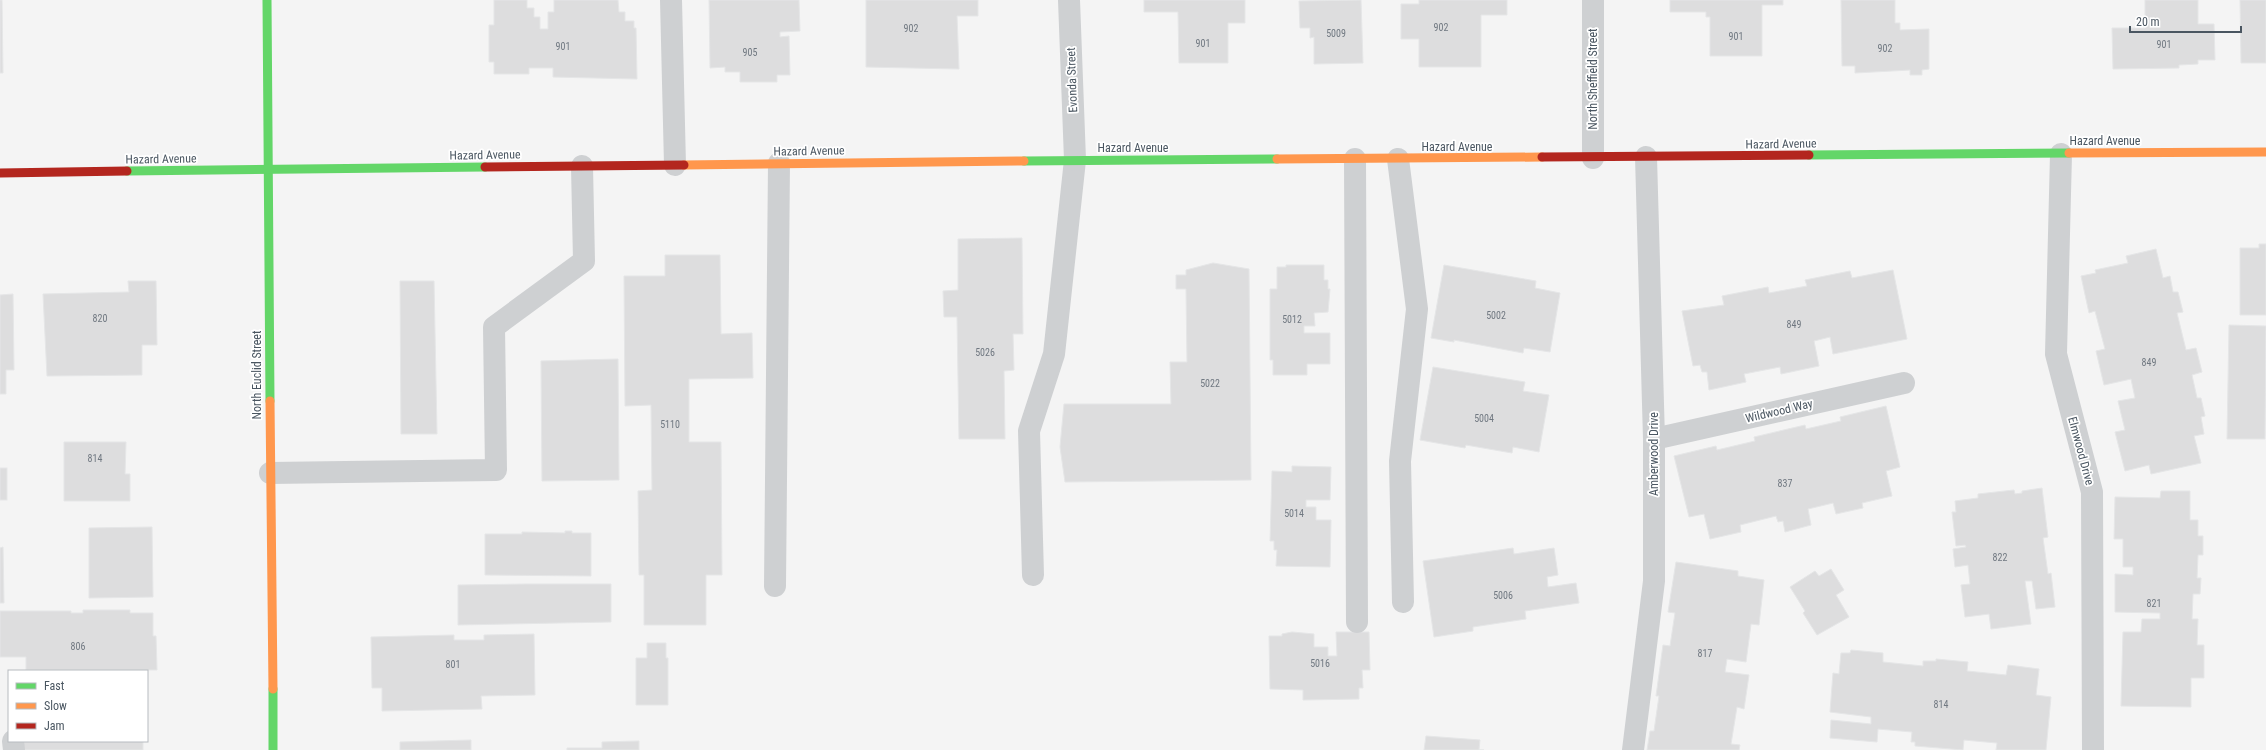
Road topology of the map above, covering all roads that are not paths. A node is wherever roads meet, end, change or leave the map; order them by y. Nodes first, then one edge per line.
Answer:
1 (266, 0) edge
2 (672, 0) edge
3 (1069, 0) edge
4 (1592, 0) edge
5 (2266, 152) edge
6 (2061, 154) junction
7 (1646, 157) junction
8 (1593, 158) junction
9 (1355, 159) junction
10 (1398, 159) junction
11 (1075, 160) junction
12 (780, 163) junction
13 (675, 165) junction
14 (582, 166) junction
15 (268, 169) junction
16 (0, 173) edge
17 (1904, 383) dead end
18 (1654, 439) junction
19 (270, 473) junction
20 (1033, 575) dead end
21 (775, 586) dead end
22 (1403, 602) dead end
23 (1357, 622) dead end
24 (273, 750) edge
25 (1633, 750) edge
26 (2093, 750) edge

1 - 15 street, North Euclid Street
2 - 13 street
3 - 11 street, Evonda Street
4 - 8 street, North Sheffield Street
5 - 6 street, Hazard Avenue
6 - 7 street, Hazard Avenue
6 - 26 street, Elmwood Drive
7 - 8 street, Hazard Avenue
7 - 18 street, Amberwood Drive
8 - 10 street, Hazard Avenue
9 - 10 street, Hazard Avenue
9 - 11 street, Hazard Avenue
9 - 23 street
10 - 22 street
11 - 12 street, Hazard Avenue
11 - 20 street, Evonda Street
12 - 13 street, Hazard Avenue
12 - 21 street
13 - 14 street, Hazard Avenue
14 - 15 street, Hazard Avenue
14 - 19 street
15 - 16 street, Hazard Avenue
15 - 19 street, North Euclid Street
17 - 18 street, Wildwood Way
18 - 25 street, Amberwood Drive
19 - 24 street, North Euclid Street

